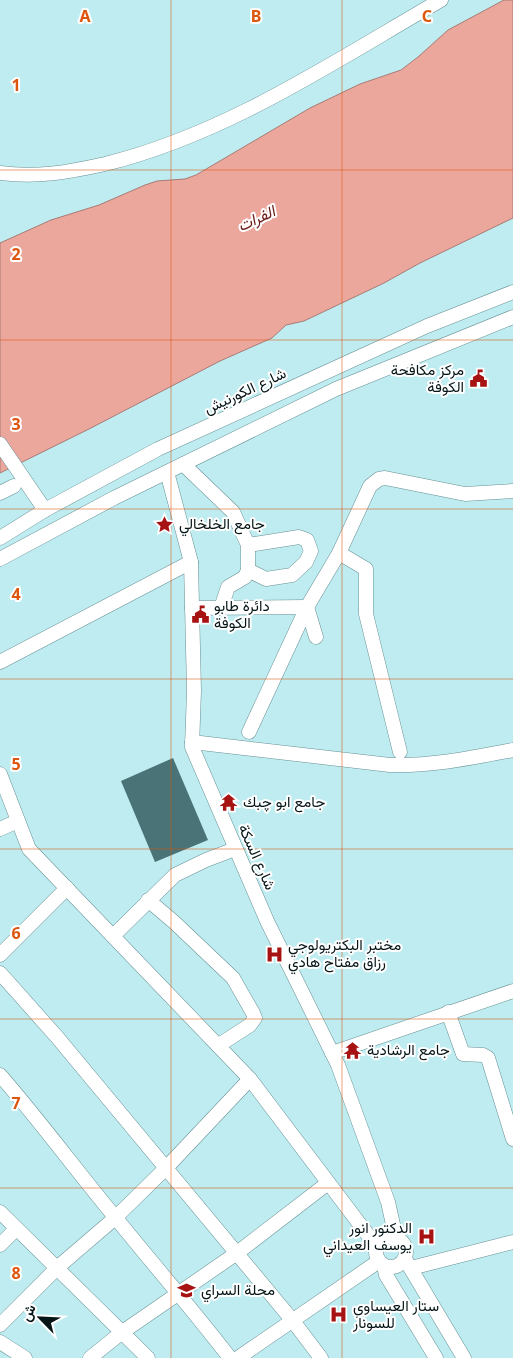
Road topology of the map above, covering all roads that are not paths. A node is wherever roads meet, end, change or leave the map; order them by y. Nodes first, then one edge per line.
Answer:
1 (441, 0) edge
2 (0, 173) edge
3 (513, 292) edge
4 (513, 317) edge
5 (256, 404) junction
6 (233, 414) junction
7 (266, 424) junction
8 (241, 436) junction
9 (0, 444) edge
10 (183, 464) junction
11 (167, 472) junction
12 (17, 480) junction
13 (513, 491) edge
14 (0, 493) edge
15 (44, 510) junction
16 (0, 538) edge
17 (248, 545) junction
18 (340, 553) junction
19 (0, 559) edge
20 (191, 562) junction
21 (248, 570) junction
22 (307, 607) junction
23 (192, 608) junction
24 (222, 608) junction
25 (316, 637) dead end
26 (0, 662) edge
27 (250, 732) dead end
28 (192, 742) junction
29 (513, 750) edge
30 (400, 752) dead end
31 (0, 776) edge
32 (18, 821) junction
33 (0, 829) edge
34 (235, 849) junction
35 (68, 888) junction
36 (148, 900) junction
37 (113, 936) junction
38 (0, 955) edge
39 (0, 973) edge
40 (513, 991) edge
41 (448, 1012) junction
42 (219, 1045) junction
43 (332, 1053) junction
44 (0, 1075) edge
45 (250, 1079) junction
46 (513, 1139) edge
47 (166, 1168) junction
48 (328, 1182) junction
49 (0, 1212) edge
50 (115, 1218) junction
51 (16, 1230) junction
52 (396, 1238) junction
53 (513, 1242) edge
54 (0, 1245) edge
55 (376, 1247) junction
56 (236, 1253) junction
57 (382, 1264) junction
58 (408, 1264) junction
59 (58, 1267) junction
60 (180, 1294) junction
61 (293, 1321) junction
62 (0, 1325) edge
63 (121, 1333) junction
64 (0, 1342) edge
65 (25, 1358) edge
66 (90, 1358) edge
67 (148, 1358) edge
68 (230, 1358) edge
69 (238, 1358) edge
70 (321, 1358) edge
71 (436, 1358) edge
72 (464, 1358) edge

1 - 2 street
3 - 5 street, شارع الكورنيش
4 - 7 street
5 - 6 street, شارع الكورنيش
5 - 7 street
6 - 8 street
6 - 15 street, شارع الكورنيش
7 - 8 street
8 - 10 street
9 - 12 street
10 - 11 street
10 - 17 street
11 - 19 street
11 - 20 street, شارع السكة
12 - 14 street
12 - 15 street
13 - 18 street
15 - 16 street, شارع الكورنيش
17 - 21 street
17 - 21 street
18 - 22 street
18 - 30 street
20 - 23 street, شارع السكة
20 - 26 street
21 - 24 street
22 - 24 street
22 - 25 street
22 - 27 street
23 - 24 street
23 - 28 street, شارع السكة
28 - 29 street
28 - 34 street, شارع السكة
31 - 32 street
32 - 33 street
32 - 35 street
34 - 36 street
34 - 43 street, شارع السكة
35 - 37 street
35 - 38 street
36 - 37 street
36 - 42 street
37 - 42 street
39 - 47 street
40 - 41 street
41 - 43 street
41 - 46 street
42 - 45 street
43 - 52 street, شارع السكة
44 - 50 street
45 - 47 street
45 - 48 street
47 - 50 street
47 - 56 street
48 - 55 street
48 - 56 street
49 - 51 street
50 - 59 street
50 - 60 street
51 - 54 street
51 - 59 street
52 - 55 street
52 - 58 street
53 - 58 street
55 - 57 street
56 - 60 street
56 - 61 street
57 - 58 street
57 - 61 street
57 - 71 street
58 - 72 street
59 - 62 street
59 - 63 street
60 - 63 street
60 - 68 street
61 - 69 street
61 - 70 street
63 - 66 street
63 - 67 street
64 - 65 street

